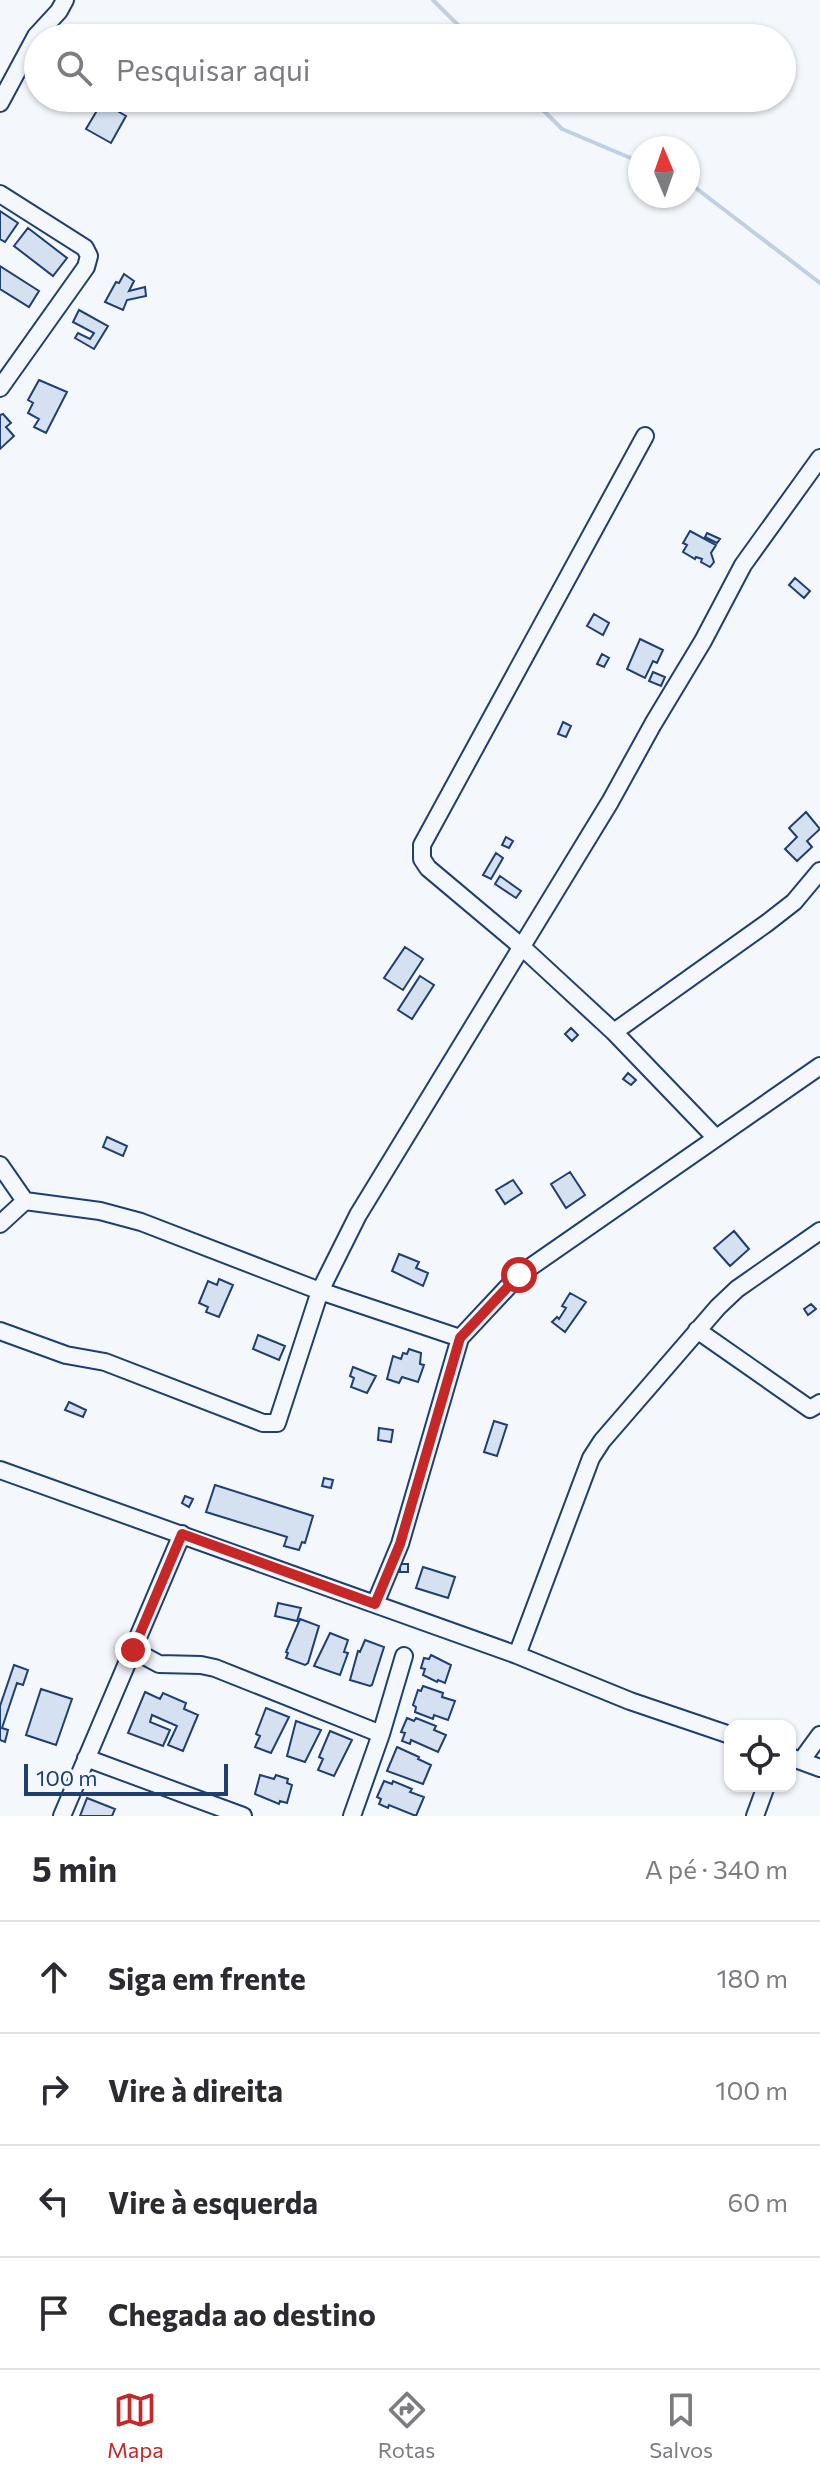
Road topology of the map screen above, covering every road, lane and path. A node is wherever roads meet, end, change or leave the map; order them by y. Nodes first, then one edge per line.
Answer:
1 (65, 0) edge
2 (47, 24) edge
3 (24, 58) edge
4 (0, 103) edge
5 (0, 194) edge
6 (0, 388) edge
7 (645, 436) dead end
8 (820, 458) edge
9 (820, 871) edge
10 (522, 947) junction
11 (614, 1032) junction
12 (820, 1066) edge
13 (716, 1138) junction
14 (0, 1165) edge
15 (25, 1201) junction
16 (0, 1224) edge
17 (820, 1231) edge
18 (320, 1291) junction
19 (697, 1330) junction
20 (0, 1331) edge
21 (460, 1338) junction
22 (817, 1410) edge
23 (0, 1470) edge
24 (182, 1534) junction
25 (375, 1604) junction
26 (133, 1650) junction
27 (517, 1655) junction
28 (404, 1656) dead end
29 (724, 1733) edge
30 (381, 1734) junction
31 (820, 1735) edge
32 (86, 1758) junction
33 (796, 1759) edge
34 (820, 1768) edge
35 (764, 1792) edge
36 (62, 1816) edge
37 (243, 1816) edge
38 (352, 1816) edge
39 (755, 1816) edge

1 - 2 street
3 - 4 street
5 - 6 street
7 - 10 street
8 - 10 street
9 - 11 street
10 - 11 street
10 - 18 street
11 - 13 street
12 - 13 street
13 - 21 street
14 - 15 street
15 - 16 street
15 - 18 street
17 - 19 street
18 - 20 street
18 - 21 street
19 - 22 street
19 - 27 street
21 - 25 street
23 - 24 street
24 - 25 street
24 - 26 street
25 - 27 street
26 - 30 street
26 - 32 street
27 - 29 street
28 - 30 street
30 - 38 street
31 - 33 street
32 - 36 street
32 - 37 street
33 - 34 street
35 - 39 street

